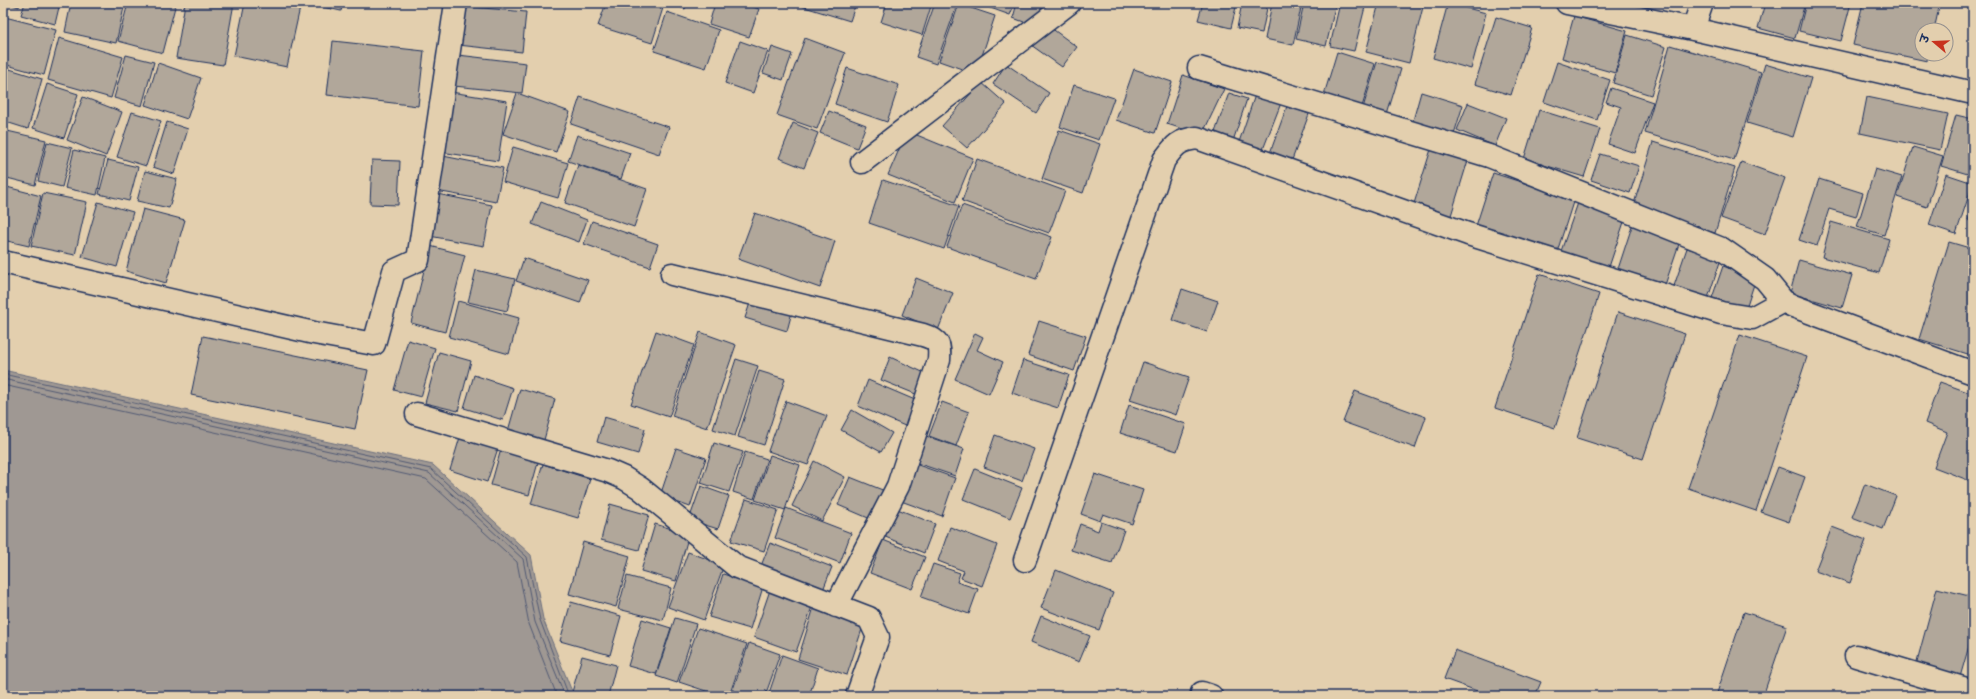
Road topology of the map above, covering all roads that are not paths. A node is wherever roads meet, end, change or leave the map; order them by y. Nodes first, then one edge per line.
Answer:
1 (456, 3) edge
2 (1069, 3) edge
3 (1567, 3) edge
4 (1702, 3) edge
5 (1693, 29) junction
6 (1199, 68) dead end
7 (1973, 93) edge
8 (862, 162) dead end
9 (3, 262) edge
10 (672, 274) dead end
11 (1783, 301) junction
12 (1973, 374) edge
13 (417, 414) dead end
14 (1025, 560) dead end
15 (836, 606) junction
16 (1856, 656) dead end
17 (1973, 691) edge
18 (857, 696) edge

1 - 9 street
2 - 8 street
3 - 5 street
4 - 5 street
5 - 7 street
6 - 11 street
10 - 15 street
11 - 12 street
11 - 14 street
13 - 15 street
15 - 18 street
16 - 17 street

